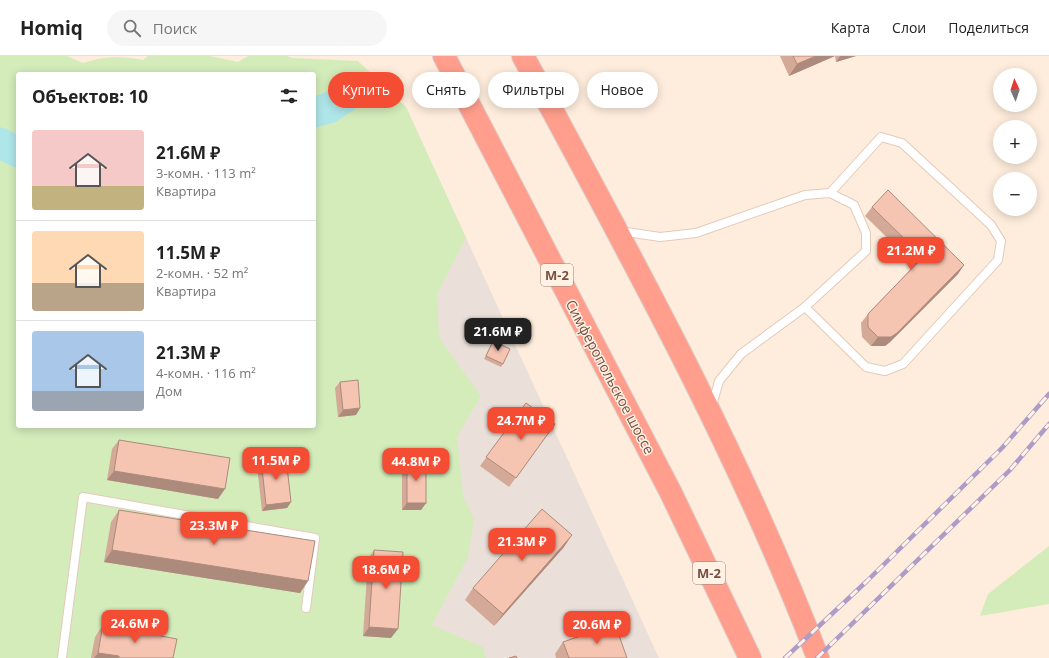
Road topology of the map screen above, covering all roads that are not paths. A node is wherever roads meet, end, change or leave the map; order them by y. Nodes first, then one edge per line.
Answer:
1 (444, 56) edge
2 (523, 56) edge
3 (538, 56) edge
4 (830, 193) junction
5 (605, 208) junction
6 (616, 230) junction
7 (805, 307) junction
8 (710, 413) junction
9 (306, 608) dead end
10 (749, 656) edge
11 (62, 658) edge
12 (818, 658) edge

1 - 10 highway, Симферопольское шоссе / М-2
2 - 5 highway
3 - 5 highway
4 - 6 lane
4 - 7 lane
4 - 7 lane
5 - 6 highway
6 - 8 highway
7 - 8 lane
8 - 12 highway
9 - 11 lane

